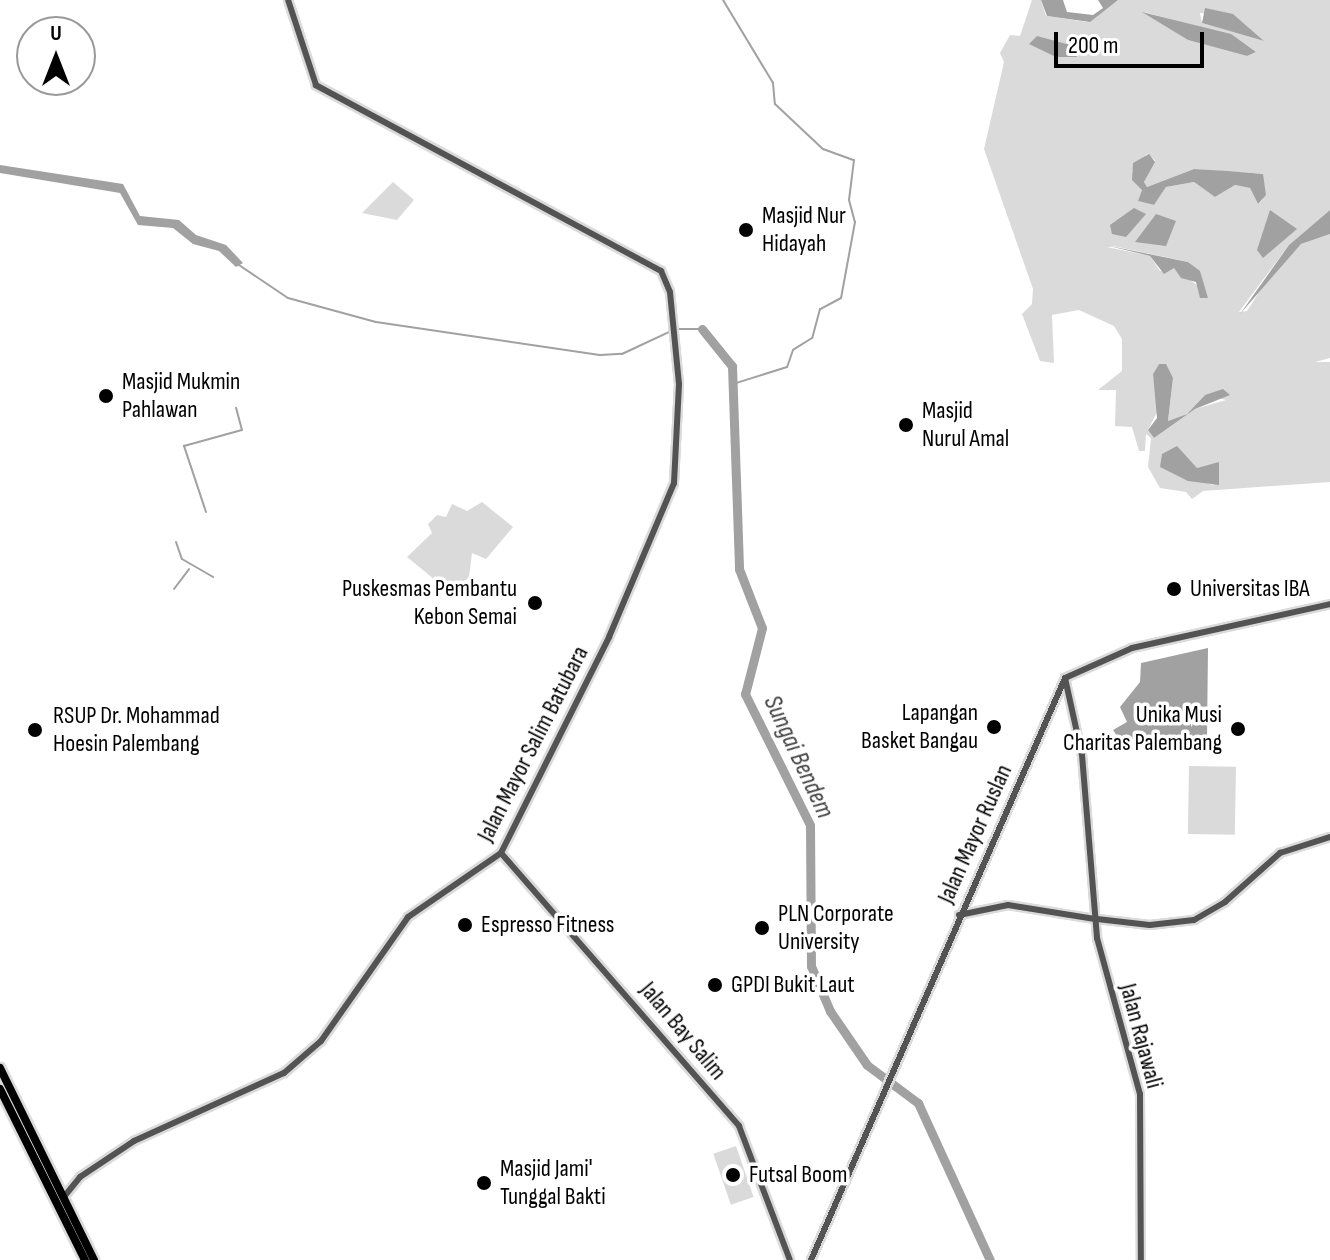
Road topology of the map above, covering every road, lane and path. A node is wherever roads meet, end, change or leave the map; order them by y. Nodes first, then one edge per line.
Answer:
1 (288, 0) edge
2 (1330, 604) edge
3 (1065, 678) junction
4 (1330, 837) edge
5 (501, 853) junction
6 (959, 915) junction
7 (1095, 916) junction
8 (0, 1068) edge
9 (0, 1089) edge
10 (9, 1097) junction
11 (62, 1199) junction
12 (57, 1208) junction
13 (85, 1260) edge
14 (94, 1260) edge
15 (790, 1260) edge
16 (811, 1260) edge
17 (1141, 1260) edge

1 - 5 street, Jalan Mayor Salim Batubara
2 - 3 street
3 - 6 street, Jalan Mayor Ruslan
3 - 7 street, Jalan Rajawali
4 - 7 street
5 - 11 street, Jalan Mayor Salim Batubara
5 - 15 street, Jalan Bay Salim
6 - 7 street
6 - 16 street, Jalan Mayor Ruslan
7 - 17 street, Jalan Rajawali
8 - 10 highway
9 - 10 highway
10 - 11 highway
10 - 12 highway
11 - 12 street, Jalan Mayor Salim Batubara
11 - 14 highway
12 - 13 highway

